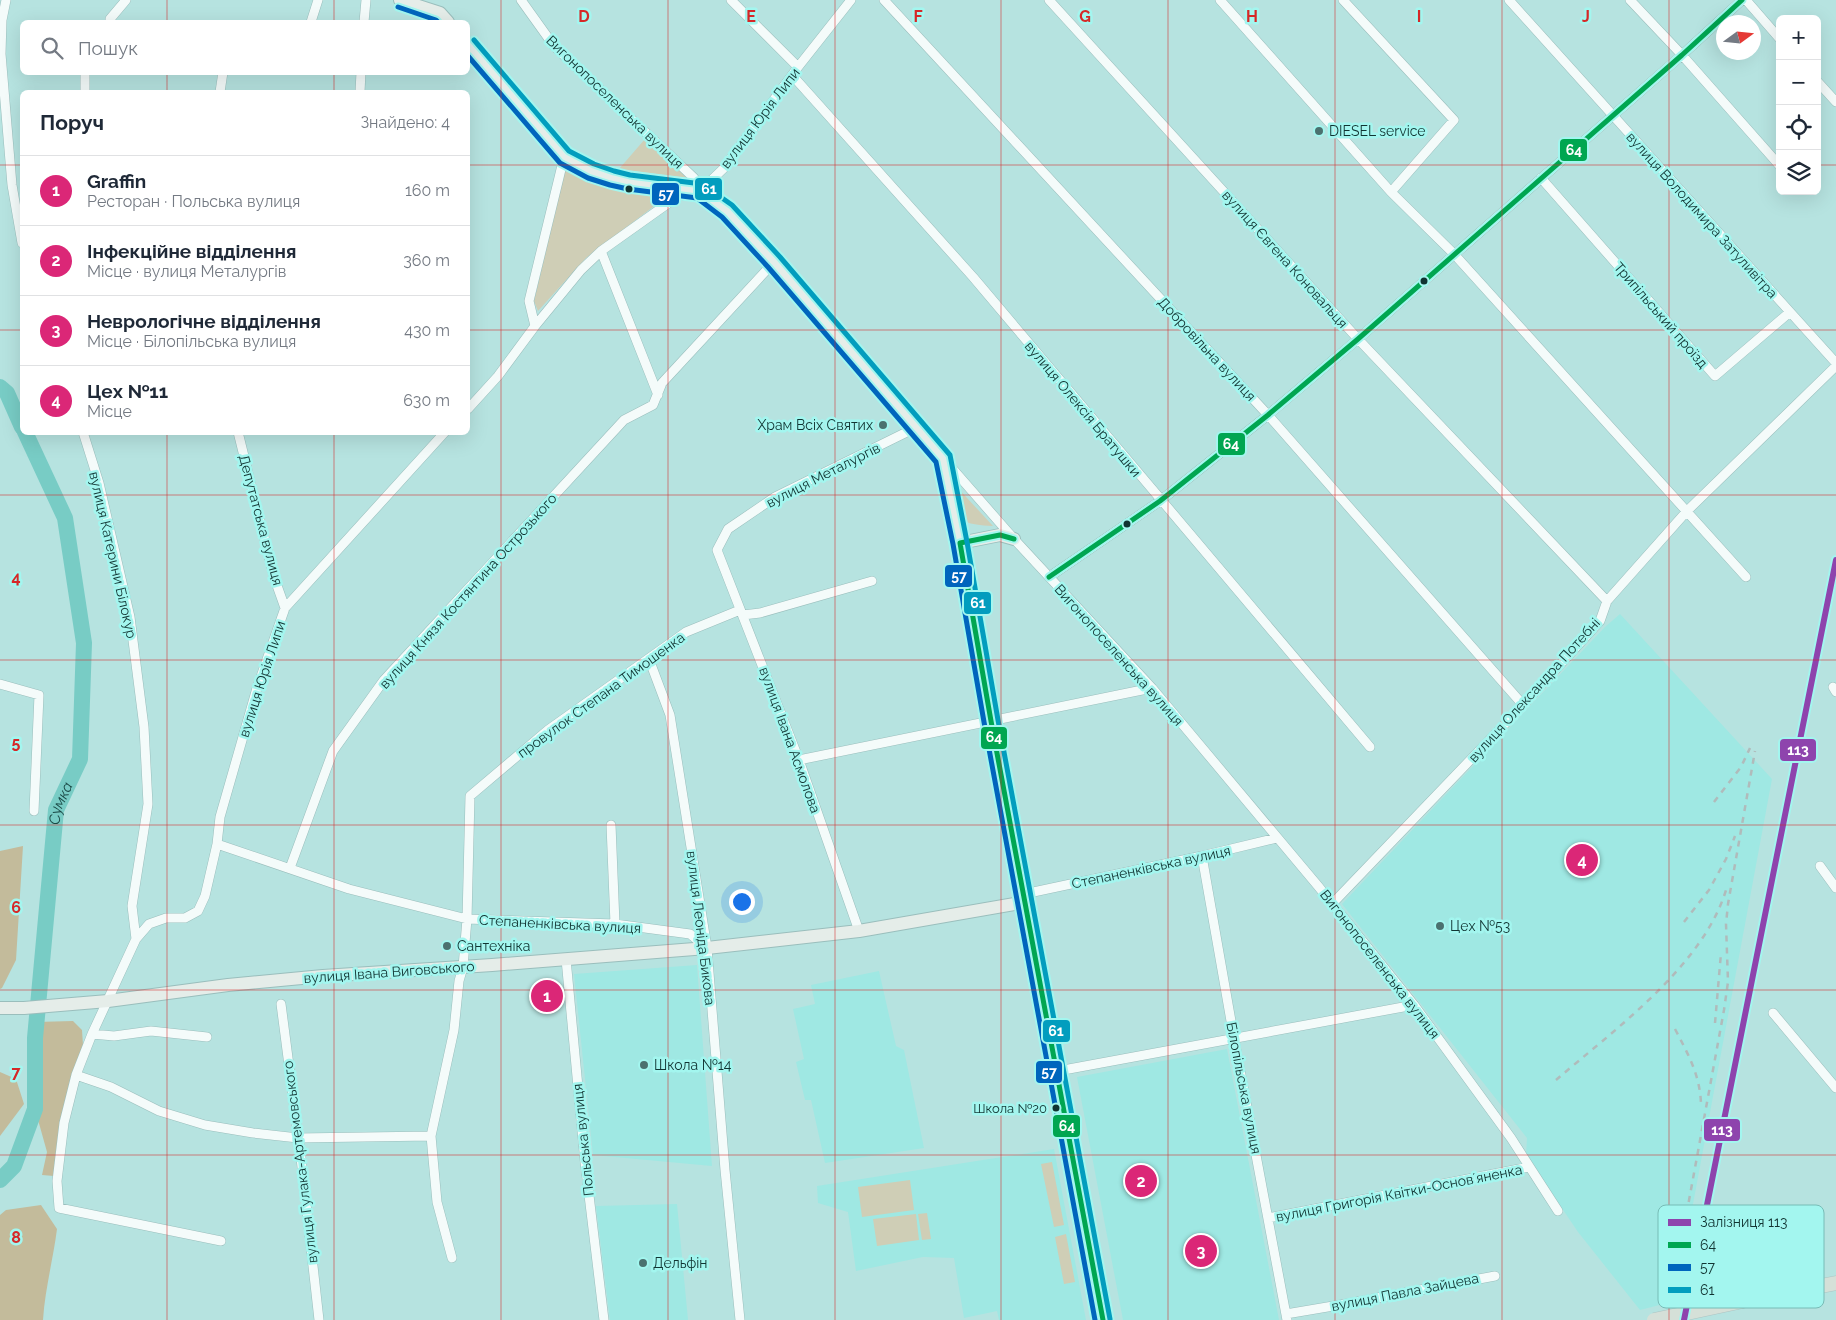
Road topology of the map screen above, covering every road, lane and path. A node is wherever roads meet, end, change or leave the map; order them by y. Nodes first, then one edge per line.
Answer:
1 (6, 0) edge
2 (126, 0) edge
3 (318, 0) edge
4 (366, 0) edge
5 (400, 0) edge
6 (521, 0) edge
7 (731, 0) edge
8 (851, 0) edge
9 (884, 0) edge
10 (1049, 0) edge
11 (1220, 0) edge
12 (1343, 0) edge
13 (1509, 0) edge
14 (1630, 0) edge
15 (1744, 0) edge
16 (110, 19) dead end
17 (312, 20) edge
18 (364, 20) edge
19 (446, 20) edge
20 (1776, 35) edge
21 (470, 47) edge
22 (1682, 55) junction
23 (798, 67) junction
24 (85, 75) edge
25 (223, 75) edge
26 (360, 75) edge
27 (792, 75) junction
28 (1821, 85) edge
29 (85, 90) edge
30 (220, 90) edge
31 (360, 90) edge
32 (1836, 102) edge
33 (1612, 116) junction
34 (564, 157) junction
35 (1776, 161) edge
36 (1542, 178) junction
37 (700, 191) junction
38 (1391, 192) junction
39 (20, 231) edge
40 (602, 251) junction
41 (1454, 254) junction
42 (774, 262) junction
43 (1790, 312) junction
44 (535, 326) junction
45 (1358, 339) junction
46 (1836, 364) edge
47 (658, 395) junction
48 (470, 407) edge
49 (1268, 415) junction
50 (915, 428) junction
51 (84, 435) edge
52 (239, 435) edge
53 (442, 435) edge
54 (943, 458) junction
55 (1160, 501) junction
56 (1687, 511) junction
57 (1014, 540) junction
58 (960, 543) junction
59 (717, 550) joint
60 (1049, 577) junction
61 (1746, 577) dead end
62 (872, 581) dead end
63 (1607, 602) junction
64 (285, 608) junction
65 (742, 613) junction
66 (649, 659) junction
67 (0, 684) edge
68 (1152, 688) junction
69 (1523, 705) junction
70 (991, 721) junction
71 (1370, 747) dead end
72 (799, 760) junction
73 (34, 811) dead end
74 (611, 825) dead end
75 (1277, 838) junction
76 (217, 844) junction
77 (1202, 856) junction
78 (1820, 866) dead end
79 (290, 868) junction
80 (1836, 888) edge
81 (1025, 898) junction
82 (1332, 904) junction
83 (467, 919) junction
84 (615, 924) junction
85 (859, 931) junction
86 (136, 939) junction
87 (707, 948) junction
88 (566, 959) junction
89 (463, 967) junction
90 (108, 1000) junction
91 (281, 1004) dead end
92 (1414, 1005) junction
93 (0, 1008) edge
94 (1773, 1012) dead end
95 (92, 1034) junction
96 (207, 1037) dead end
97 (1234, 1038) junction
98 (1058, 1071) junction
99 (76, 1075) junction
100 (1836, 1088) edge
101 (431, 1136) junction
102 (298, 1138) junction
103 (1529, 1167) junction
104 (1558, 1211) dead end
105 (1268, 1218) junction
106 (221, 1240) dead end
107 (452, 1258) dead end
108 (1495, 1276) dead end
109 (1710, 1308) edge
110 (1287, 1317) edge
111 (319, 1320) edge
112 (604, 1320) edge
113 (740, 1320) edge
114 (1103, 1320) edge
115 (1654, 1320) edge

1 - 39 street
2 - 16 street
3 - 17 street
4 - 18 street
5 - 19 main road
6 - 37 street, Вигонопоселенська вулиця
7 - 23 street
8 - 23 street, вулиця Юрія Липи
9 - 49 street, Добровільна вулиця
10 - 45 street, вулиця Євгена Коновальця
11 - 38 street
12 - 38 street
13 - 33 street, вулиця Володимира Затуливітра
14 - 22 street
15 - 20 street
15 - 22 street
21 - 34 main road
22 - 33 street
22 - 35 street
23 - 27 street, вулиця Юрія Липи
24 - 29 street
25 - 30 street
26 - 31 street
27 - 37 street, вулиця Юрія Липи
27 - 55 street, вулиця Олексія Братушки
28 - 32 street
33 - 36 street
33 - 43 street, вулиця Володимира Затуливітра
34 - 37 main road
34 - 44 street
36 - 41 street
36 - 43 street, Трипільський проїзд
37 - 40 street
37 - 42 main road, Вигонопоселенська вулиця
38 - 41 street
40 - 44 street
40 - 47 street
41 - 45 street
41 - 56 street
42 - 47 street, вулиця Князя Костянтина Острозького
42 - 50 main road, Вигонопоселенська вулиця
43 - 46 street, вулиця Володимира Затуливітра
44 - 48 street
45 - 49 street
45 - 63 street, вулиця Євгена Коновальця
46 - 56 street, вулиця Олександра Потебні
47 - 79 street, вулиця Князя Костянтина Острозького
49 - 55 street
49 - 69 street, Добровільна вулиця
50 - 54 main road, Вигонопоселенська вулиця
50 - 59 street, вулиця Металургів
51 - 86 street, вулиця Катерини Білокур
52 - 64 street, Депутатська вулиця
53 - 64 street, вулиця Юрія Липи
54 - 57 street, Вигонопоселенська вулиця
54 - 58 main road
55 - 60 street
55 - 71 street, вулиця Олексія Братушки
56 - 61 street
56 - 63 street, вулиця Олександра Потебні
57 - 58 main road
57 - 60 street, Вигонопоселенська вулиця
58 - 70 main road
59 - 65 street, вулиця Івана Асмолова
60 - 68 street, Вигонопоселенська вулиця
62 - 65 street, провулок Степана Тимошенка
63 - 69 street, вулиця Олександра Потебні
64 - 76 street, вулиця Юрія Липи
65 - 66 street, провулок Степана Тимошенка
65 - 72 street, вулиця Івана Асмолова
66 - 83 street, провулок Степана Тимошенка
66 - 87 street, вулиця Леоніда Бикова
67 - 73 street
68 - 70 street
68 - 75 street, Вигонопоселенська вулиця
69 - 82 street, вулиця Олександра Потебні
70 - 72 street
70 - 81 main road
72 - 85 street, вулиця Івана Асмолова
74 - 84 street
75 - 77 street, Степаненківська вулиця
75 - 82 street, Вигонопоселенська вулиця
76 - 79 street, Степаненківська вулиця
76 - 86 street, вулиця Юрія Липи
77 - 81 street, Степаненківська вулиця
77 - 97 street, Білопільська вулиця
78 - 80 street
79 - 83 street, Степаненківська вулиця
81 - 85 main road, Степаненківська вулиця
81 - 98 main road
82 - 92 street, Вигонопоселенська вулиця
83 - 84 street, Степаненківська вулиця
83 - 89 street
84 - 87 street, Степаненківська вулиця
85 - 87 main road, Степаненківська вулиця
86 - 90 street
87 - 88 main road, вулиця Івана Виговського
87 - 113 street, вулиця Леоніда Бикова
88 - 89 main road, вулиця Івана Виговського
88 - 112 street, Польська вулиця
89 - 90 main road, вулиця Івана Виговського
89 - 101 street
90 - 93 main road, вулиця Івана Виговського
90 - 95 street
91 - 102 street, вулиця Гулака-Артемовського
92 - 97 street
92 - 103 street, Вигонопоселенська вулиця
94 - 100 street
95 - 96 street
95 - 99 street
97 - 98 street
97 - 105 street, Білопільська вулиця
98 - 114 main road
99 - 102 street
99 - 106 street
101 - 102 street
101 - 107 street
102 - 111 street, вулиця Гулака-Артемовського
103 - 104 street, Вигонопоселенська вулиця
103 - 105 street, вулиця Григорія Квітки-Основʼяненка
105 - 110 street, Білопільська вулиця
108 - 110 street, вулиця Павла Зайцева
109 - 115 main road, bridge

